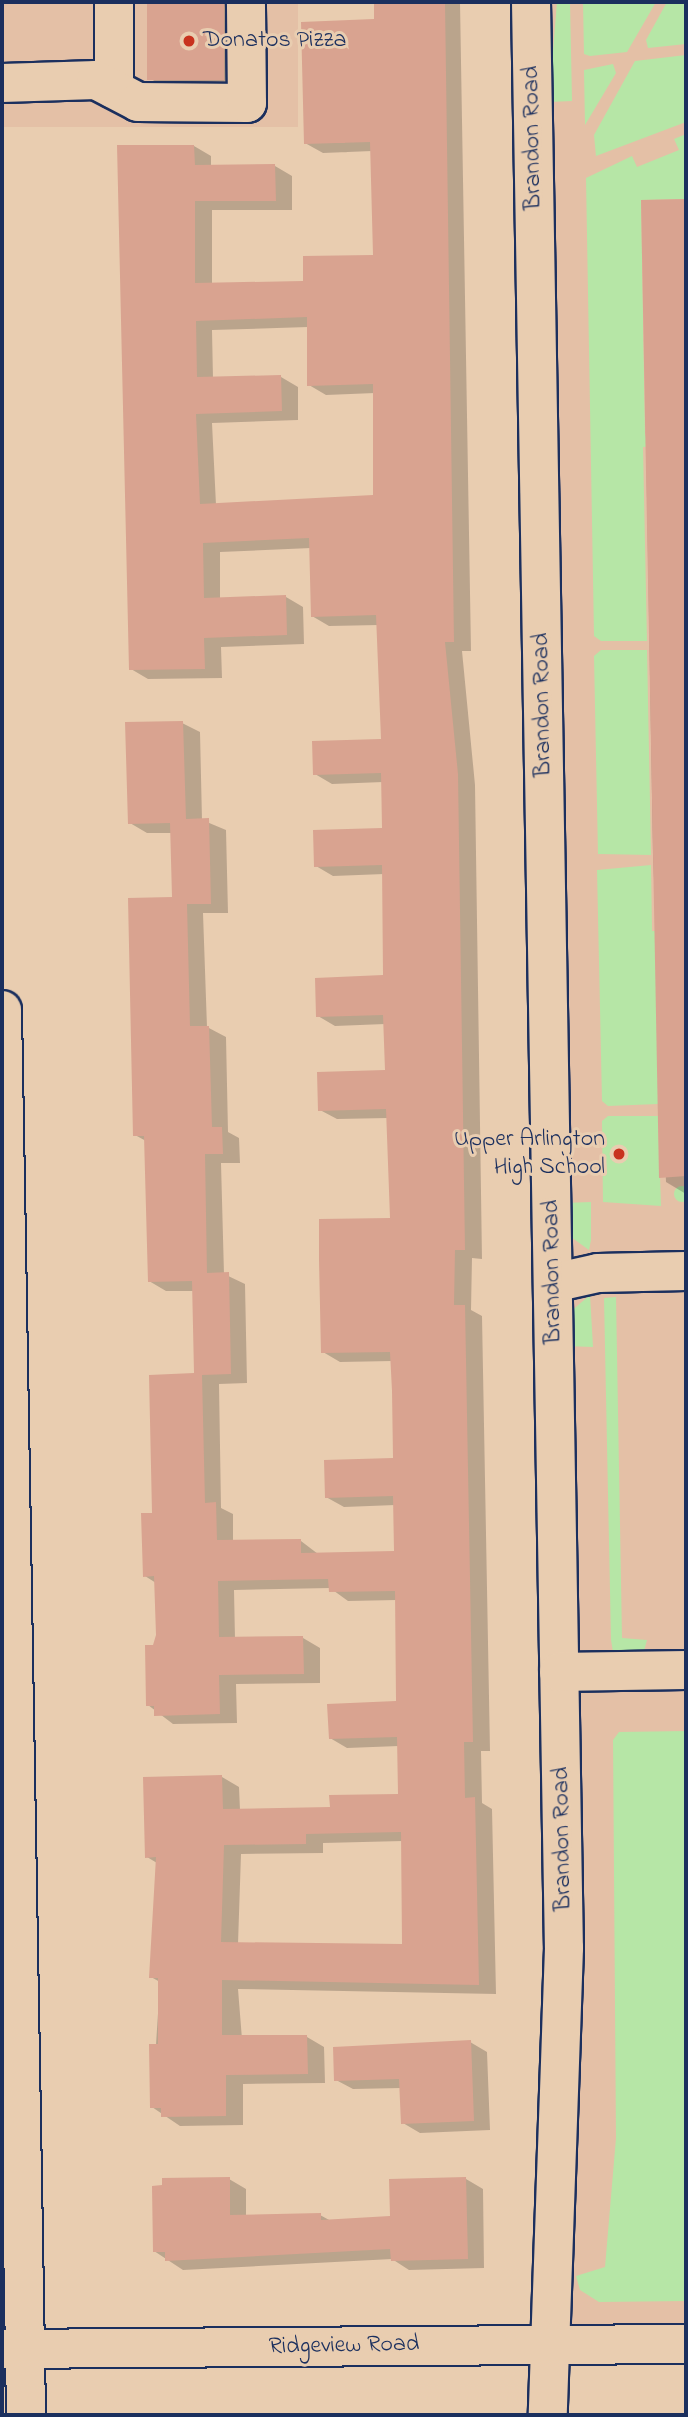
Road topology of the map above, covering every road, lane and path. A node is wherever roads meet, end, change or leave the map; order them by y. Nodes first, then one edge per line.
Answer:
1 (114, 2) edge
2 (246, 2) edge
3 (531, 2) edge
4 (2, 83) edge
5 (126, 96) junction
6 (2, 1010) edge
7 (686, 1270) edge
8 (553, 1283) junction
9 (686, 1670) edge
10 (559, 1672) junction
11 (547, 2344) junction
12 (686, 2344) edge
13 (13, 2349) edge
14 (26, 2415) edge
15 (548, 2415) edge

1 - 5 street
2 - 5 street
3 - 8 street, Brandon Road
4 - 5 street
6 - 13 street
7 - 8 street
8 - 10 street, Brandon Road
9 - 10 street
10 - 11 street, Brandon Road
11 - 12 street, Ridgeview Road
11 - 13 street, Ridgeview Road
11 - 15 street, Brandon Road
13 - 14 street

